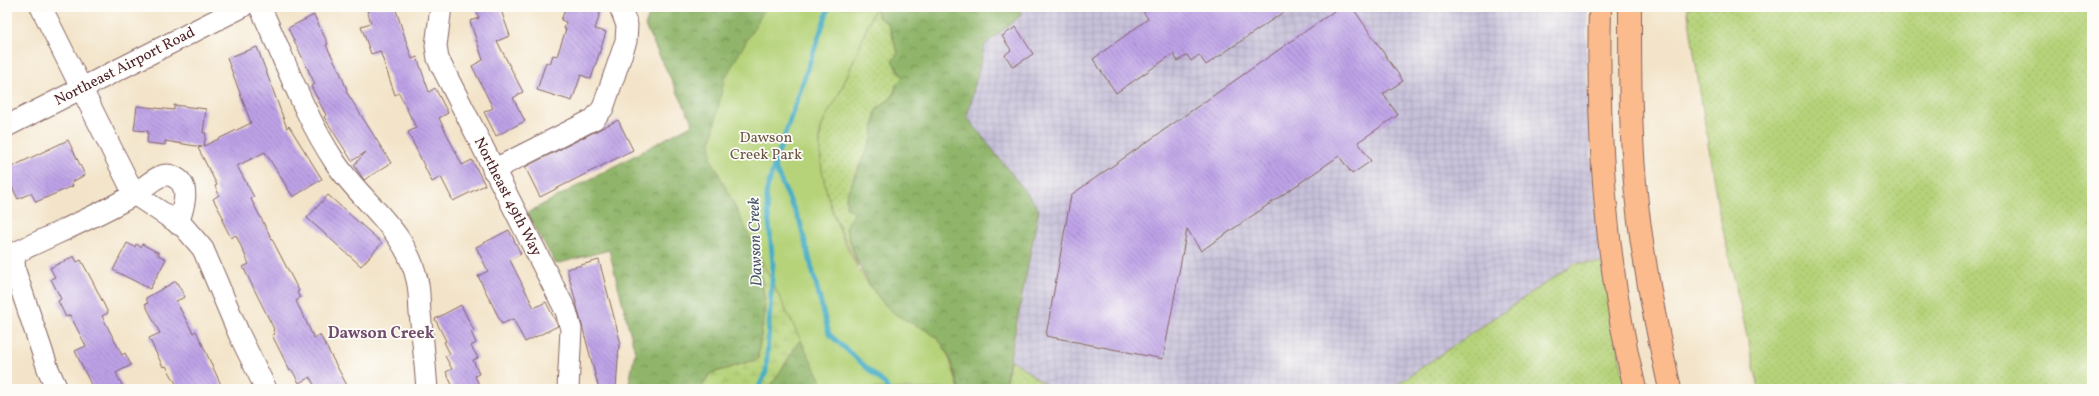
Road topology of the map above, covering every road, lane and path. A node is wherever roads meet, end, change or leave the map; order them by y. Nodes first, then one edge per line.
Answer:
1 (41, 7) edge
2 (242, 7) edge
3 (260, 7) edge
4 (441, 7) edge
5 (620, 7) edge
6 (1600, 7) edge
7 (1630, 7) edge
8 (82, 88) junction
9 (7, 126) edge
10 (493, 170) junction
11 (134, 194) junction
12 (178, 224) junction
13 (56, 389) edge
14 (266, 389) edge
15 (427, 389) edge
16 (568, 389) edge
17 (1635, 389) edge
18 (1670, 389) edge

1 - 8 street
2 - 8 street, Northeast Airport Road
3 - 15 street
4 - 10 street, Northeast 49th Way
5 - 10 street
6 - 17 main road
7 - 18 main road
8 - 9 street, Northeast Airport Road
8 - 11 street
10 - 16 street, Northeast 49th Way
11 - 12 street
11 - 12 street
11 - 13 street
12 - 14 street

